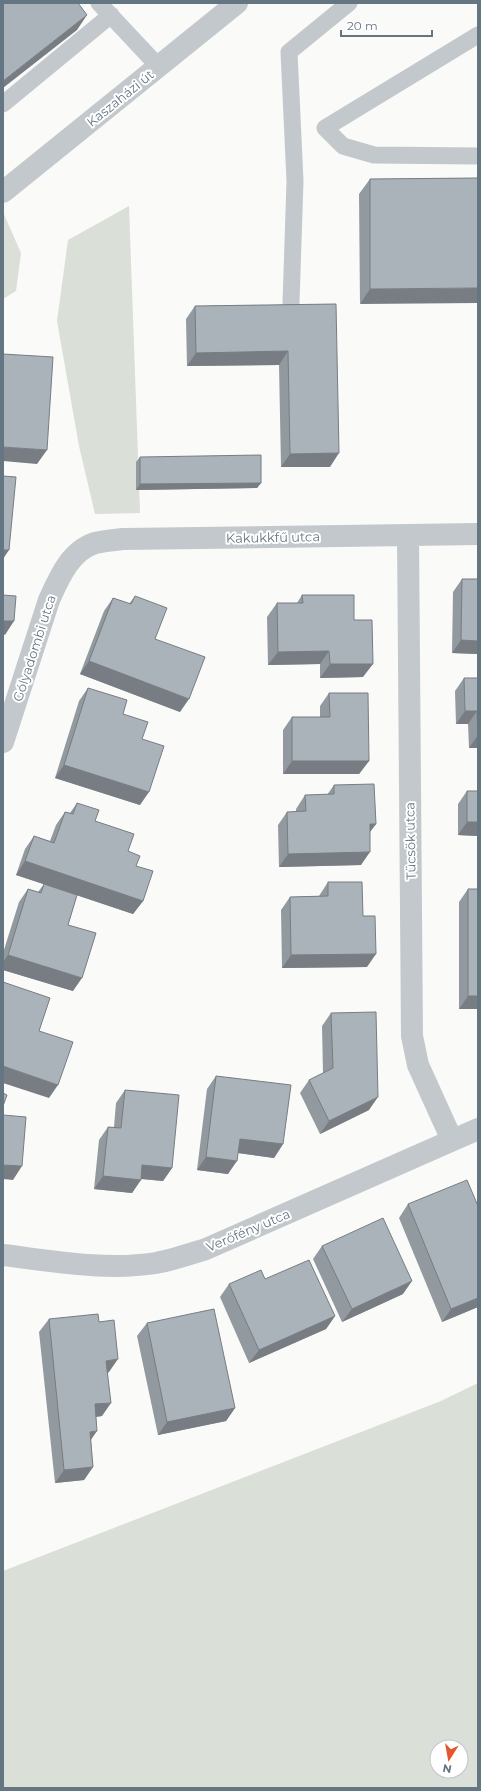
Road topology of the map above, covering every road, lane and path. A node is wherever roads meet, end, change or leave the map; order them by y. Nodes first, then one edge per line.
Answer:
1 (99, 3) edge
2 (237, 3) edge
3 (349, 3) edge
4 (111, 15) junction
5 (478, 35) edge
6 (159, 68) junction
7 (3, 104) edge
8 (478, 156) edge
9 (3, 192) edge
10 (291, 303) edge
11 (478, 534) edge
12 (408, 535) junction
13 (73, 557) joint
14 (3, 742) edge
15 (478, 1129) edge
16 (452, 1140) junction
17 (3, 1255) edge

1 - 4 lane
2 - 6 street, Kaszaházi út
3 - 10 lane
4 - 6 lane
4 - 7 lane
5 - 8 lane
6 - 9 street, Kaszaházi út
11 - 12 street, Kakukkfű utca
12 - 13 street, Kakukkfű utca
12 - 16 street, Tücsök utca
13 - 14 street, Gólyadombi utca
15 - 16 street, Verőfény utca
16 - 17 street, Verőfény utca

